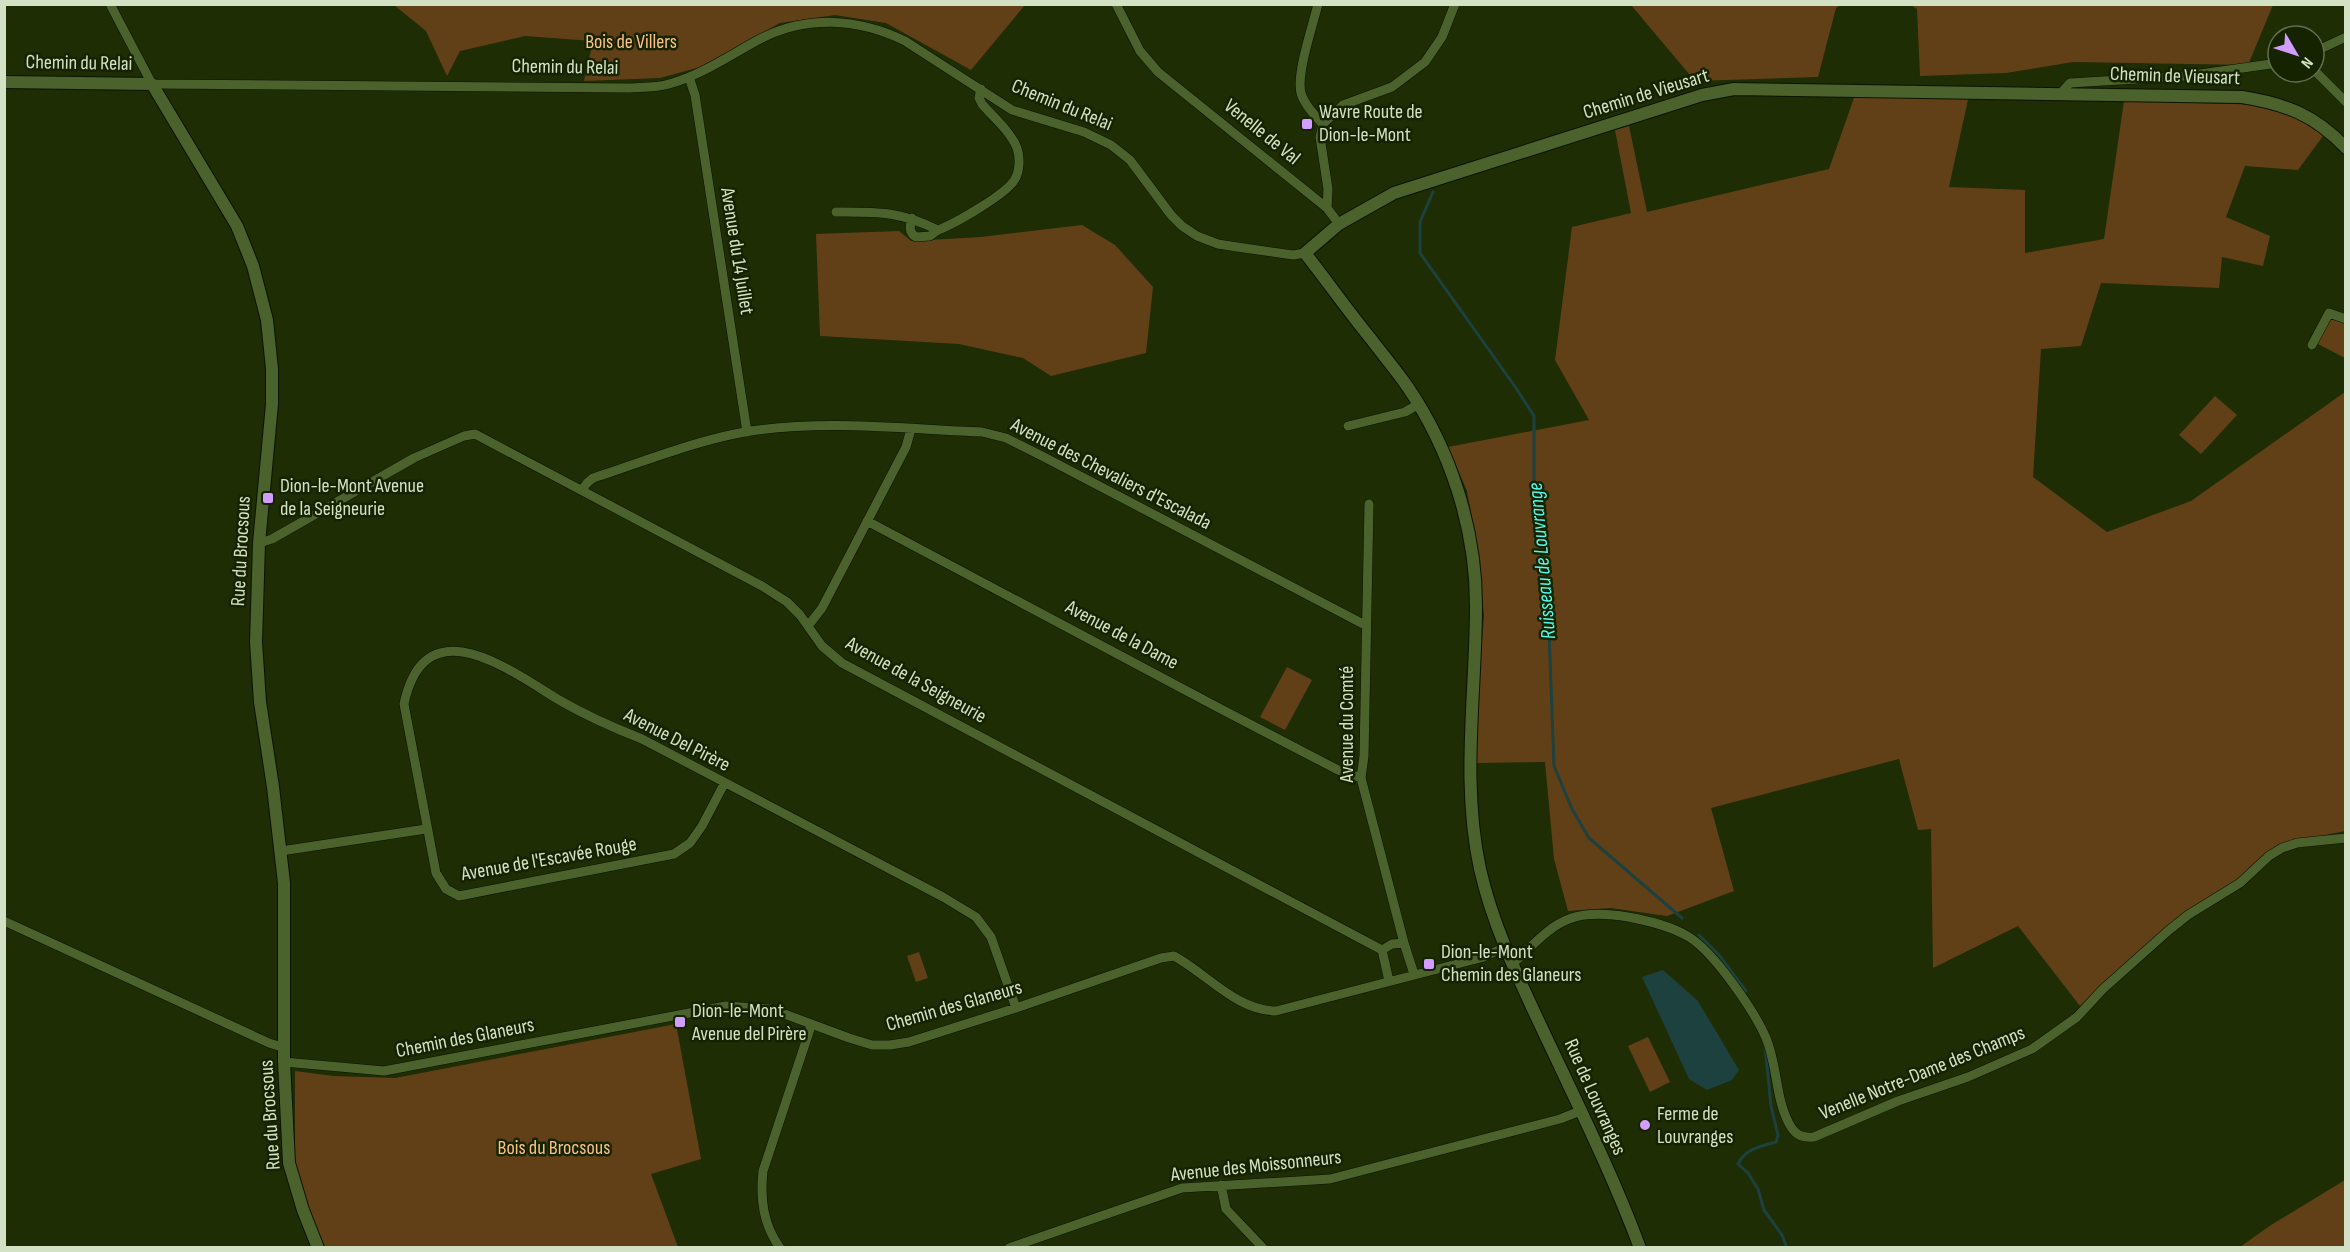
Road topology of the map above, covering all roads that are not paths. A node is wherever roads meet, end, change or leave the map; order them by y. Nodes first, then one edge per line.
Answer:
1 (110, 4) edge
2 (1116, 4) edge
3 (1318, 4) edge
4 (1455, 4) edge
5 (2346, 37) edge
6 (2326, 46) edge
7 (2266, 65) edge
8 (689, 77) junction
9 (4, 82) edge
10 (2326, 82) edge
11 (152, 84) junction
12 (981, 89) junction
13 (2061, 93) junction
14 (2346, 102) edge
15 (1323, 124) junction
16 (2346, 148) edge
17 (1327, 208) junction
18 (836, 212) dead end
19 (912, 218) junction
20 (1339, 224) junction
21 (938, 230) junction
22 (1305, 253) junction
23 (2346, 319) edge
24 (2312, 345) dead end
25 (1419, 405) junction
26 (1348, 426) dead end
27 (911, 429) junction
28 (747, 432) junction
29 (582, 490) junction
30 (1369, 504) dead end
31 (867, 521) junction
32 (259, 543) junction
33 (1365, 625) junction
34 (808, 626) junction
35 (1361, 778) junction
36 (724, 784) junction
37 (426, 829) junction
38 (2346, 838) edge
39 (281, 850) junction
40 (4, 921) edge
41 (1404, 943) junction
42 (1505, 947) junction
43 (1382, 950) junction
44 (1512, 964) junction
45 (1414, 974) junction
46 (1389, 981) junction
47 (1016, 1008) junction
48 (811, 1026) junction
49 (285, 1048) junction
50 (284, 1062) junction
51 (1580, 1111) junction
52 (1221, 1185) junction
53 (1039, 1243) edge
54 (318, 1248) edge
55 (780, 1248) edge
56 (1009, 1248) edge
57 (1263, 1248) edge
58 (1640, 1248) edge

1 - 11 street, Chemin du Relai
2 - 17 street, Venelle de Val
3 - 15 street
4 - 15 street
5 - 6 street
7 - 13 street, Chemin de Vieusart
8 - 11 street, Chemin du Relai
8 - 12 street, Chemin du Relai
8 - 28 street, Avenue du 14 Juillet
9 - 11 street, Chemin du Relai
10 - 14 street
11 - 32 street, Rue du Brocsous
12 - 21 street, Chemin du Relai
12 - 22 street, Chemin du Relai
13 - 16 street, Chemin de Vieusart
13 - 20 street, Chemin de Vieusart
15 - 17 street
17 - 20 street, Venelle de Val
18 - 19 street
19 - 21 street
19 - 21 street, Chemin du Relai
20 - 22 street, Chemin de Vieusart
22 - 25 street, Rue de Louvranges
23 - 24 street
25 - 26 street
25 - 42 street, Rue de Louvranges
27 - 28 street, Avenue des Chevaliers d'Escalada
27 - 31 street
27 - 33 street, Avenue des Chevaliers d'Escalada
28 - 29 street, Avenue des Chevaliers d'Escalada
29 - 32 street, Avenue de la Seigneurie
29 - 34 street, Avenue de la Seigneurie
30 - 33 street, Avenue du Comté
31 - 34 street
31 - 35 street, Avenue de la Dame
32 - 39 street, Rue du Brocsous
33 - 35 street, Avenue du Comté
34 - 43 street, Avenue de la Seigneurie
35 - 41 street, Avenue du Comté
36 - 37 street, Avenue de l'Escavée Rouge
36 - 37 street, Avenue Del Pirère
36 - 47 street, Avenue Del Pirère
37 - 39 street
38 - 44 street, Venelle Notre-Dame des Champs
39 - 49 street, Rue du Brocsous
40 - 49 street, Rue du Brocsous
41 - 43 street
41 - 45 street, Avenue du Comté
42 - 44 street, Rue de Louvranges
42 - 45 street, Chemin des Glaneurs
43 - 46 street
44 - 51 street, Rue de Louvranges
45 - 46 street, Chemin des Glaneurs
46 - 47 street, Chemin des Glaneurs
47 - 48 street, Chemin des Glaneurs
48 - 50 street, Chemin des Glaneurs
48 - 55 street
49 - 50 street, Rue du Brocsous
50 - 54 street, Rue du Brocsous
51 - 52 street, Avenue des Moissonneurs
51 - 58 street, Rue de Louvranges
52 - 53 street, Avenue des Moissonneurs
52 - 57 street
53 - 56 street, Avenue des Moissonneurs

